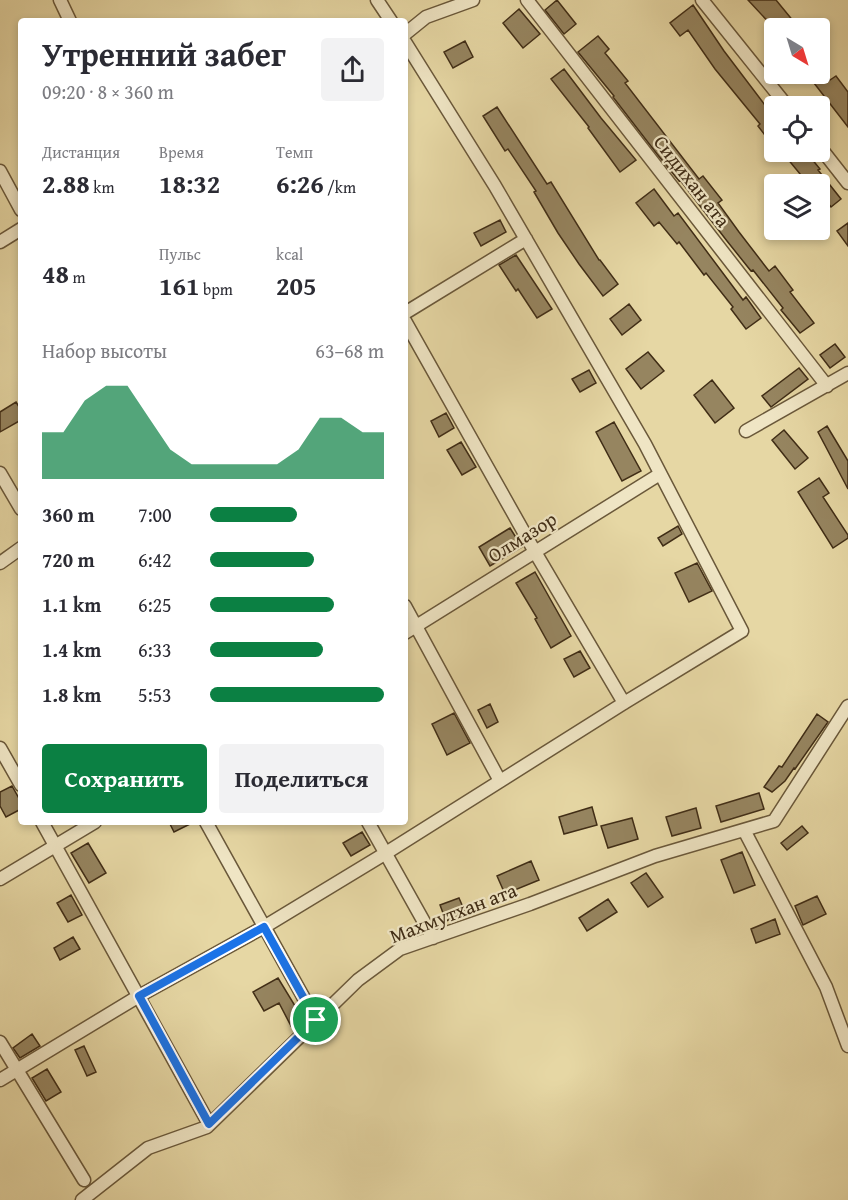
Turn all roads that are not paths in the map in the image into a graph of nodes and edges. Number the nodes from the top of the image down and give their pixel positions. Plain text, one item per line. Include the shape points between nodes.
1 (60, 0) edge
2 (377, 0) edge
3 (473, 0) edge
4 (527, 0) edge
5 (702, 0) edge
6 (69, 18) edge
7 (389, 18) edge
8 (408, 32) edge
9 (408, 49) edge
10 (779, 96) edge
11 (830, 160) edge
12 (0, 171) edge
13 (848, 183) edge
14 (18, 204) edge
15 (18, 231) edge
16 (526, 239) junction
17 (0, 242) edge
18 (408, 311) edge
19 (408, 326) edge
20 (848, 373) edge
21 (827, 386) junction
22 (746, 431) dead end
23 (0, 473) edge
24 (660, 474) junction
25 (18, 504) edge
26 (18, 550) edge
27 (536, 552) junction
28 (0, 563) edge
29 (408, 611) edge
30 (416, 626) junction
31 (408, 631) edge
32 (624, 703) junction
33 (848, 706) edge
34 (0, 748) edge
35 (18, 780) edge
36 (500, 781) junction
37 (44, 825) edge
38 (90, 825) edge
39 (208, 825) edge
40 (370, 825) edge
41 (744, 830) junction
42 (56, 846) junction
43 (386, 853) junction
44 (0, 879) edge
45 (264, 927) junction
46 (433, 938) junction
47 (139, 996) junction
48 (316, 1020) junction
49 (0, 1042) edge
50 (848, 1046) edge
51 (17, 1071) junction
52 (0, 1080) edge
53 (209, 1124) junction
54 (84, 1180) dead end
55 (82, 1200) edge

1 - 6 street
2 - 7 street
3 - 8 street via 426,17
4 - 21 street, Сидихан ата
5 - 10 street
9 - 16 street
11 - 13 street
12 - 14 street
15 - 17 street
16 - 18 street
16 - 24 street
19 - 27 street
20 - 21 street
21 - 22 street
23 - 25 street
24 - 27 street, Олмазор
24 - 32 street via 742,631
26 - 28 street
27 - 30 street, Олмазор
27 - 32 street
29 - 30 street
30 - 31 street, Олмазор
30 - 36 street
32 - 36 street
33 - 41 street, Махмутхан ата via 774,821
34 - 35 street
36 - 43 street
37 - 42 street
38 - 42 street
39 - 45 street
40 - 43 street
41 - 46 street, Махмутхан ата via 655,856
41 - 50 street via 826,987
42 - 44 street
42 - 47 street
43 - 45 street
43 - 46 street
45 - 47 street
45 - 48 street
46 - 48 street, Махмутхан ата via 400,949 358,980
47 - 51 street
47 - 53 street
48 - 53 street, Махмутхан ата
49 - 51 street
51 - 52 street
51 - 54 street
53 - 55 street, Махмутхан ата via 148,1148

